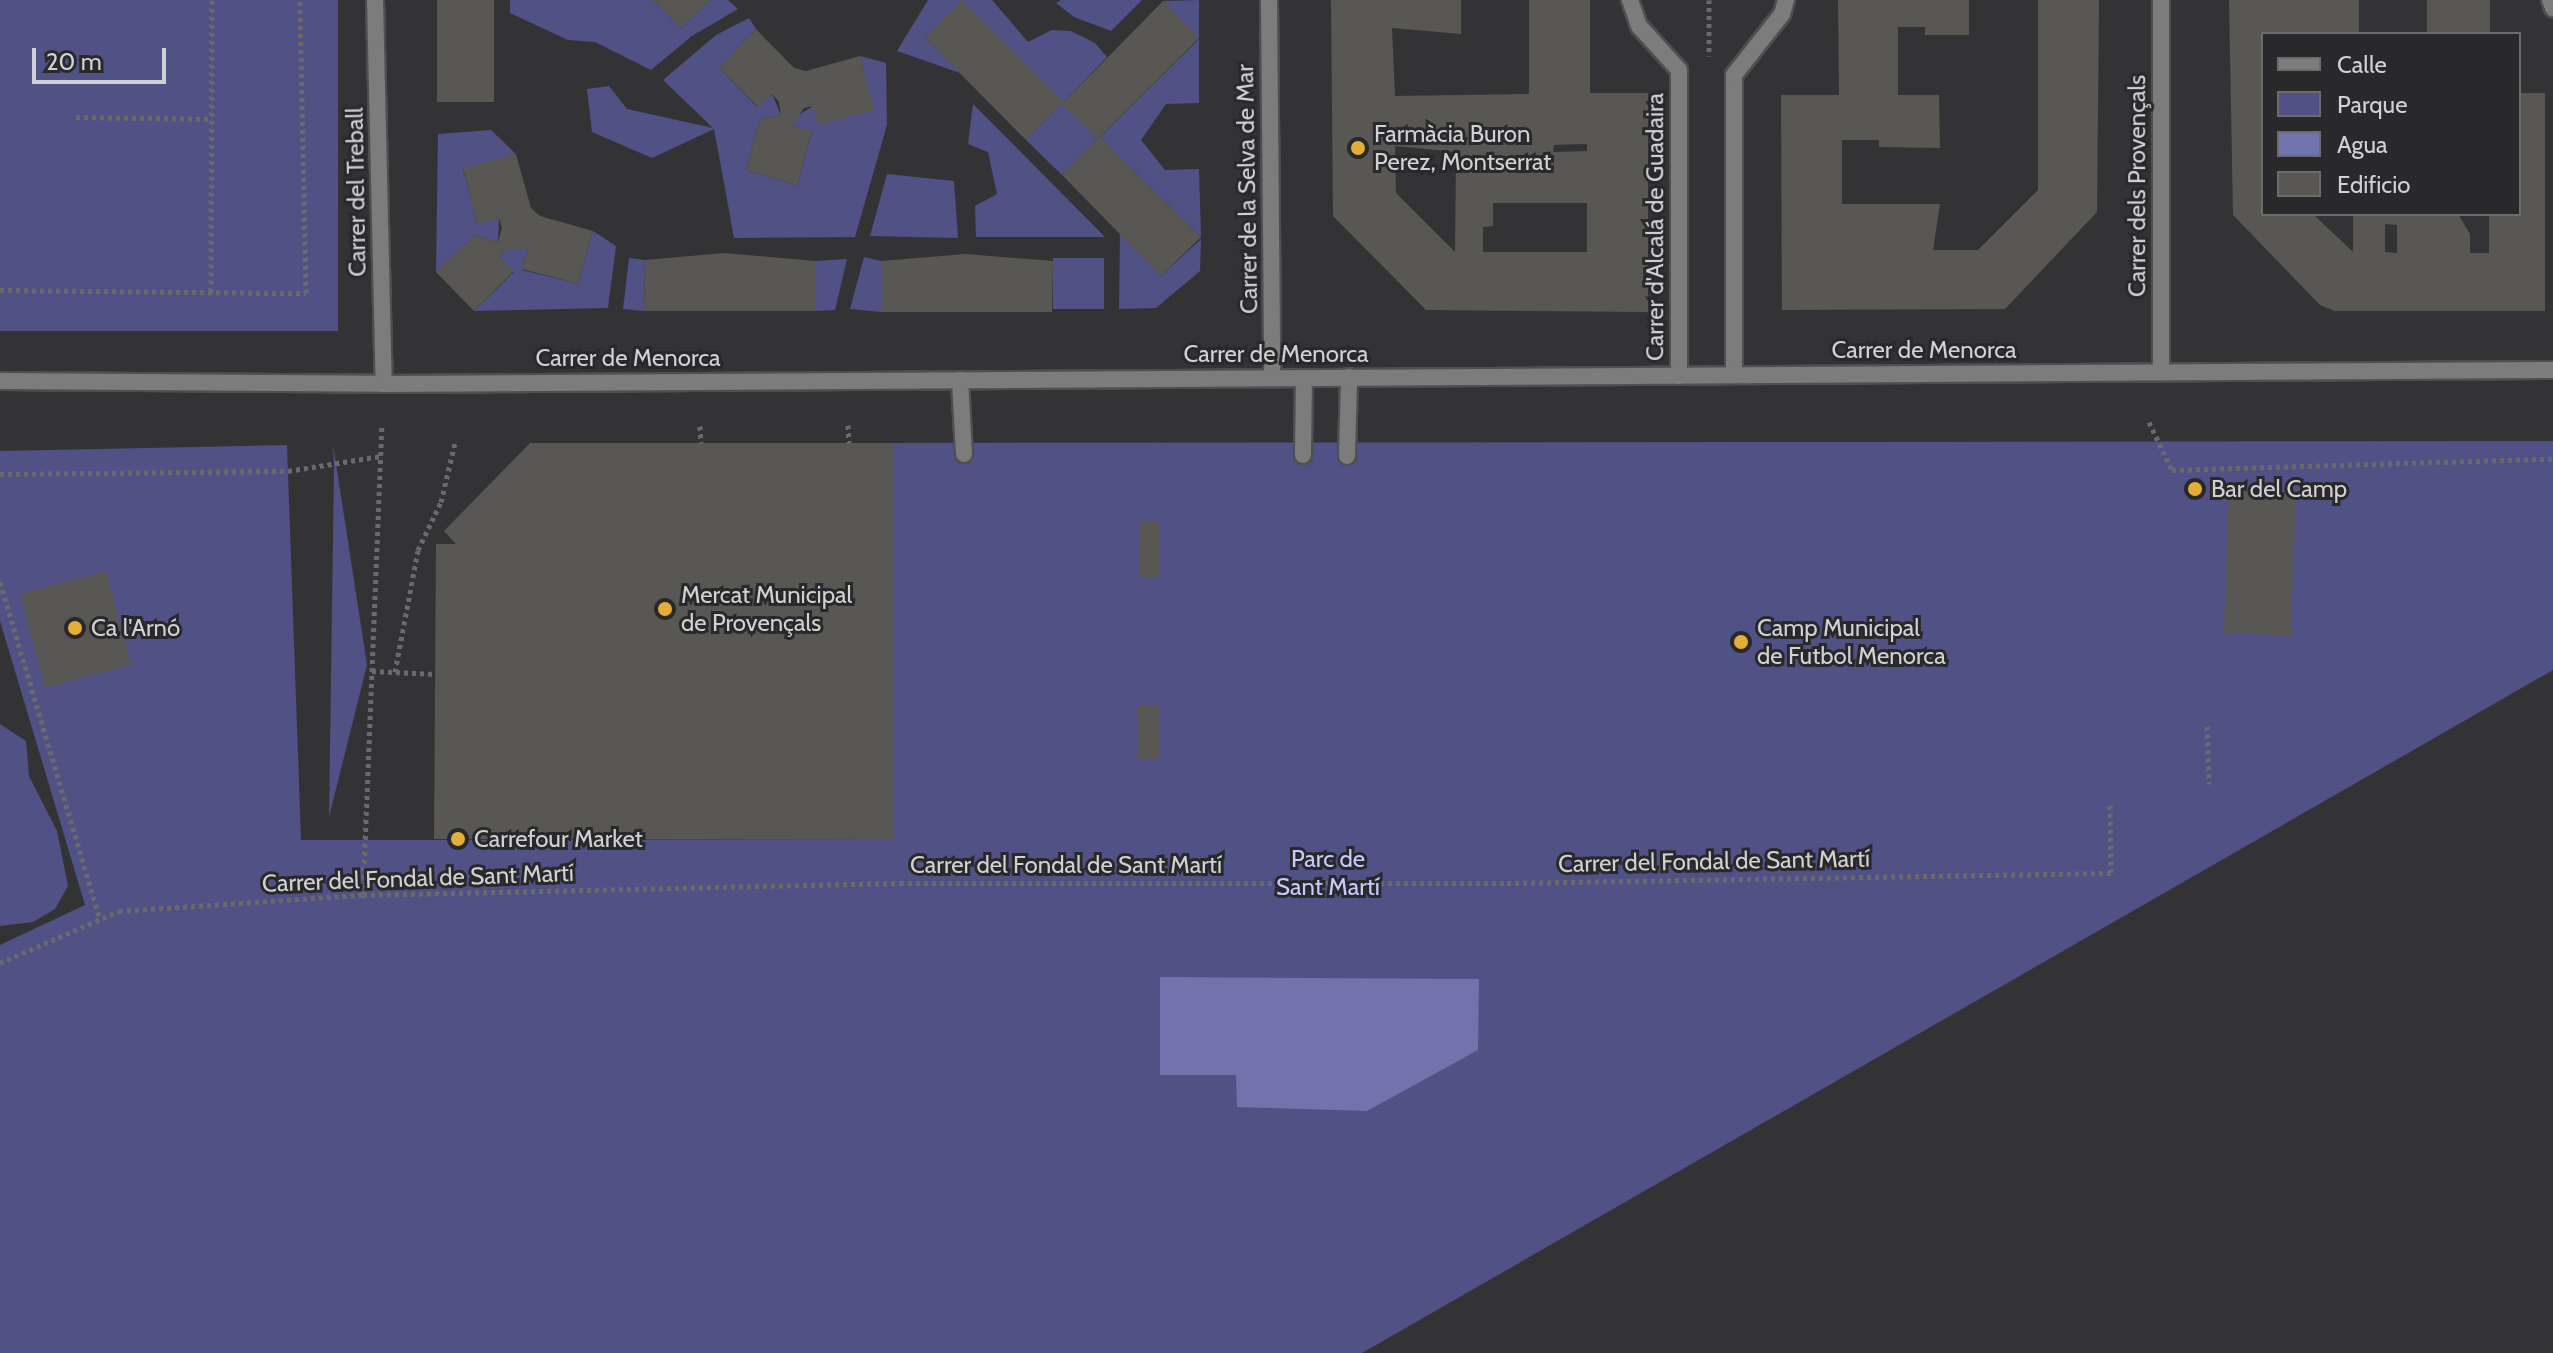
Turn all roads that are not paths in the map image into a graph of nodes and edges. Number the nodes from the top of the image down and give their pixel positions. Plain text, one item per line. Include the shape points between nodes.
1 (375, 0) edge
2 (1269, 0) edge
3 (1630, 0) edge
4 (1786, 0) edge
5 (2161, 0) edge
6 (2550, 0) edge
7 (2553, 8) edge
8 (2553, 370) edge
9 (2161, 372) junction
10 (1734, 375) junction
11 (1679, 376) junction
12 (1349, 377) junction
13 (1272, 378) junction
14 (1304, 378) junction
15 (960, 380) junction
16 (0, 381) edge
17 (384, 384) junction
18 (964, 454) dead end
19 (1303, 455) dead end
20 (1347, 456) dead end

1 - 17 street, Carrer del Treball
2 - 13 street, Carrer de la Selva de Mar
3 - 11 street, Carrer d'Alcalá de Guadaira via 1639,26 1679,70
4 - 10 street via 1776,24 1734,75
5 - 9 street, Carrer dels Provençals
6 - 7 street
8 - 9 street, Carrer de Menorca
9 - 10 street, Carrer de Menorca
10 - 11 street, Carrer de Menorca
11 - 12 street, Carrer de Menorca
12 - 14 street, Carrer de Menorca
12 - 20 street
13 - 14 street, Carrer de Menorca
13 - 15 street, Carrer de Menorca
14 - 19 street
15 - 17 street, Carrer de Menorca
15 - 18 street
16 - 17 street, Carrer de Menorca

